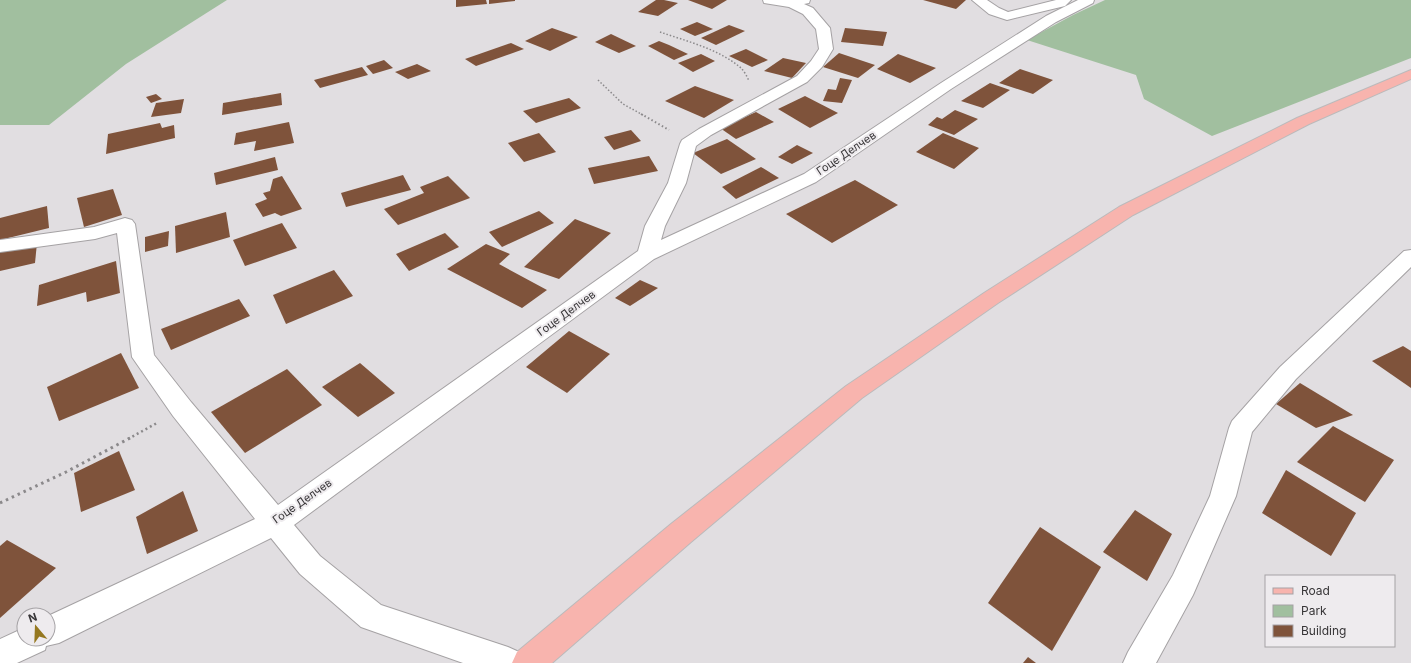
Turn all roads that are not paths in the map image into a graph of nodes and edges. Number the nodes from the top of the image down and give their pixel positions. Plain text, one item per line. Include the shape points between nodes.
1 (769, 0) edge
2 (978, 0) edge
3 (1065, 0) edge
4 (1088, 0) edge
5 (798, 2) edge
6 (1411, 74) edge
7 (0, 246) edge
8 (647, 254) junction
9 (1411, 256) edge
10 (276, 522) junction
11 (56, 628) edge
12 (18, 647) edge
13 (0, 656) edge
14 (508, 663) edge
15 (528, 663) edge
16 (1138, 663) edge

1 - 5 street
2 - 3 street via 994,11 1008,16
4 - 8 street, Гоце Делчев via 1050,19 810,178
5 - 8 street via 823,28 826,49 817,64 802,79 759,101 688,144 677,183 655,226
6 - 15 main road via 1303,121 1126,211 991,298 854,392 675,538
7 - 10 street via 95,233 125,224 143,357 182,410
8 - 10 street, Гоце Делчев
9 - 16 street via 1288,373 1241,428 1223,496 1183,585
10 - 11 street, Гоце Делчев
10 - 14 street via 310,564 372,617
12 - 13 street

